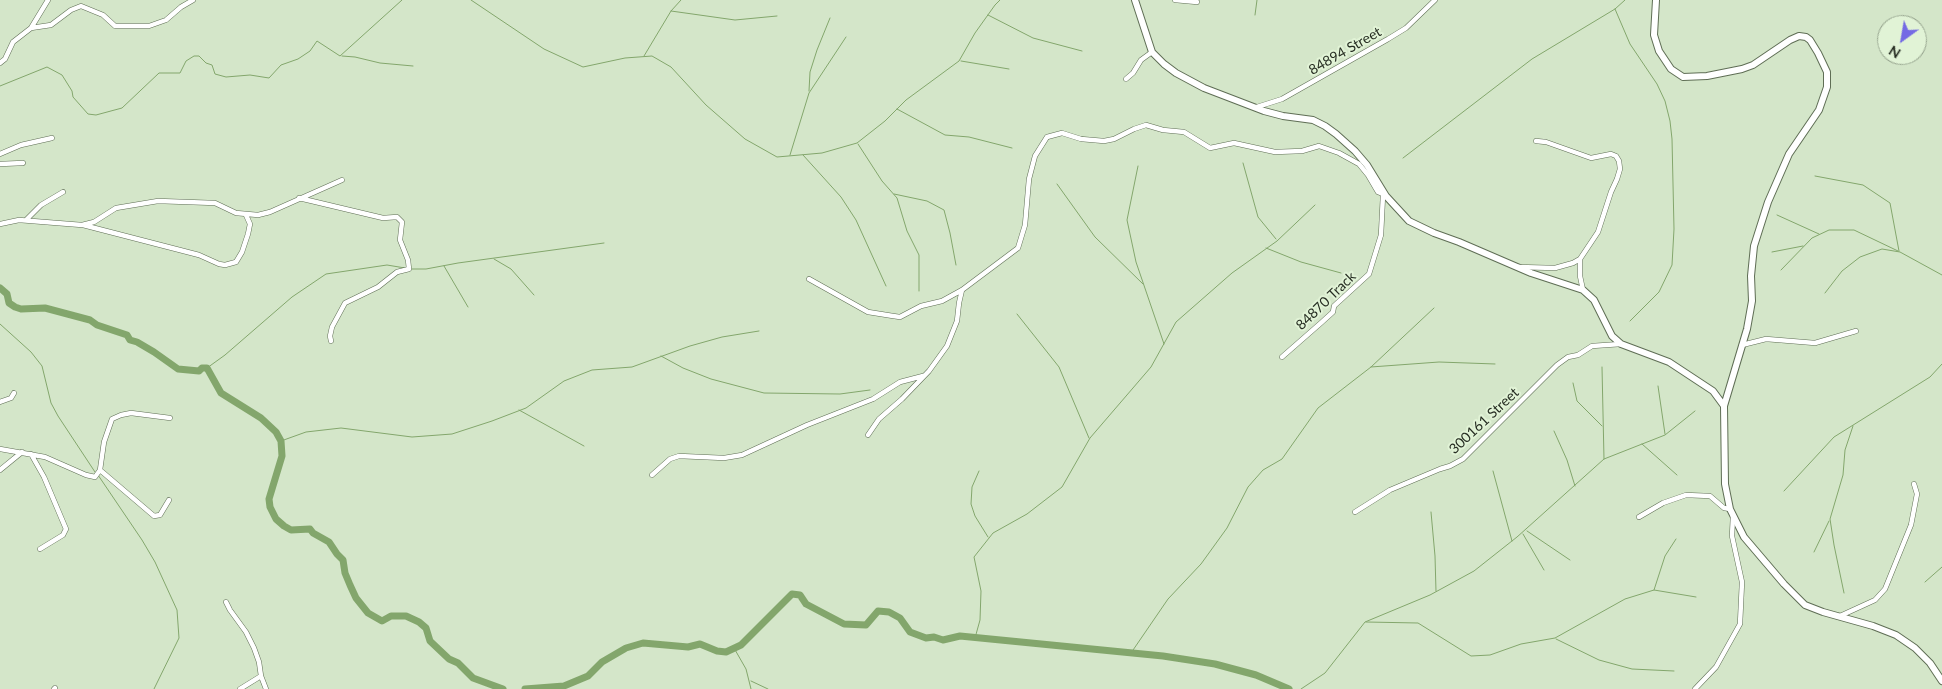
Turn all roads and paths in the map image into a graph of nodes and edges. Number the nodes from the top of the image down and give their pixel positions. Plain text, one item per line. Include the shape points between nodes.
1 (48, 0) edge
2 (193, 0) edge
3 (1136, 0) edge
4 (1175, 0) edge
5 (1436, 0) edge
6 (1656, 0) edge
7 (1197, 2) dead end
8 (31, 28) junction
9 (1152, 52) junction
10 (0, 64) edge
11 (1126, 79) dead end
12 (1257, 108) junction
13 (52, 138) dead end
14 (1536, 141) dead end
15 (0, 154) edge
16 (22, 163) dead end
17 (0, 164) edge
18 (342, 180) dead end
19 (63, 192) dead end
20 (1385, 195) junction
21 (299, 198) junction
22 (246, 215) junction
23 (26, 220) junction
24 (0, 224) edge
25 (82, 225) junction
26 (1580, 259) junction
27 (1517, 267) junction
28 (809, 279) dead end
29 (962, 290) junction
30 (1583, 290) junction
31 (1856, 331) dead end
32 (331, 340) dead end
33 (1621, 344) junction
34 (1742, 345) junction
35 (1282, 357) dead end
36 (923, 376) junction
37 (14, 392) dead end
38 (0, 402) edge
39 (1724, 406) junction
40 (170, 418) dead end
41 (868, 435) dead end
42 (0, 449) edge
43 (22, 452) junction
44 (31, 453) junction
45 (0, 470) edge
46 (100, 470) junction
47 (652, 476) dead end
48 (1914, 484) dead end
49 (169, 500) dead end
50 (1730, 509) junction
51 (1355, 512) dead end
52 (1733, 516) junction
53 (1639, 517) dead end
54 (40, 549) dead end
55 (226, 602) dead end
56 (1839, 617) junction
57 (261, 676) junction
58 (1942, 681) edge
59 (240, 689) edge
60 (266, 689) edge
61 (1695, 689) edge

1 - 8 street
2 - 8 street via 166,20 149,26 115,26 103,15 81,6 70,10 51,25
3 - 9 street
4 - 7 street
5 - 12 street, 84894 Street via 1388,39 1282,99
6 - 34 street via 1654,35 1659,51 1671,68 1683,77 1742,69 1799,36 1810,40 1827,72 1827,87 1819,110 1789,154 1758,231 1752,254 1752,301
8 - 10 street via 13,42
9 - 11 street
9 - 12 street via 1190,81
12 - 20 street via 1313,120 1336,134 1367,165
13 - 15 street
14 - 26 street via 1591,158 1611,154 1619,161 1620,169 1598,232
16 - 17 street
18 - 21 street
19 - 23 street via 41,205
20 - 27 street via 1417,226
20 - 29 street via 1378,192 1359,164 1319,146 1302,151 1276,152 1234,143 1210,148 1184,132 1146,125 1104,141 1054,134 1044,141 1032,164 1025,225 1018,248
20 - 35 street, 84870 Track via 1381,235 1369,274 1334,306 1333,312
21 - 22 street via 270,212
21 - 32 street via 383,218 397,217 402,222 400,240 409,269 397,272 378,287 345,303 332,327
22 - 25 street via 215,203 158,201 116,208 94,222
22 - 25 street via 250,224 242,252 236,262 225,265
23 - 24 street
23 - 25 street
26 - 27 street via 1554,268
26 - 30 street
27 - 30 street
28 - 29 street via 868,312 900,317
29 - 36 street via 951,338 935,364
30 - 33 street via 1594,300 1609,330
31 - 34 street via 1815,343 1766,339
33 - 39 street via 1669,362 1713,391
33 - 51 street, 300161 Street via 1592,346 1568,357 1463,459 1390,490
34 - 39 street
36 - 41 street
36 - 47 street via 900,382 873,399 742,455 724,458 679,456 670,459
37 - 38 street via 11,398
39 - 50 street via 1725,484
40 - 46 street via 131,414 115,418 110,422 104,442
42 - 43 street
43 - 44 street
43 - 45 street
44 - 46 street via 92,477
44 - 54 street via 66,529 63,535
46 - 49 street via 154,516 162,513
48 - 56 street via 1917,494 1911,524 1885,588 1875,600
50 - 52 street
50 - 53 street via 1710,496 1686,495 1663,503
52 - 56 street via 1744,537 1793,594 1805,605
52 - 61 street via 1732,536 1742,582 1740,624 1719,663
55 - 57 street via 254,648
56 - 58 street via 1896,635 1930,663
57 - 59 street
57 - 60 street

